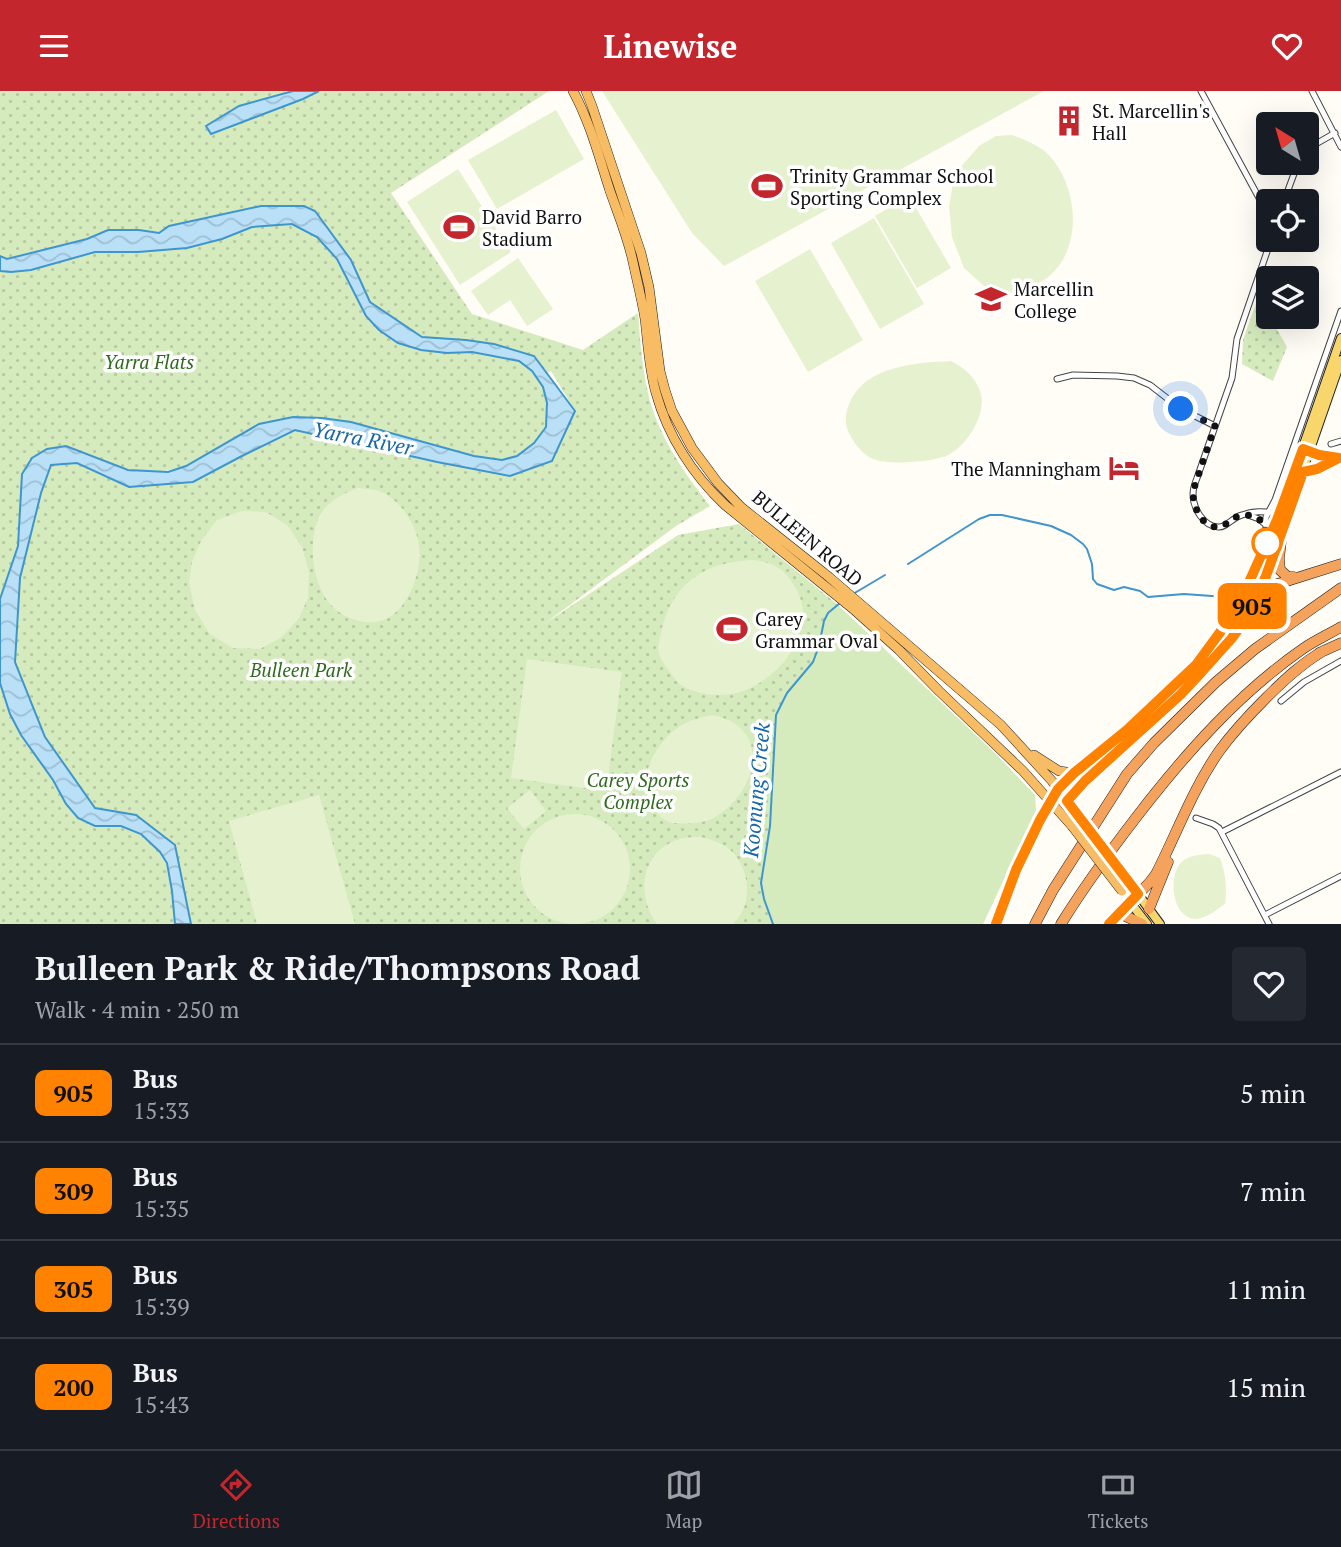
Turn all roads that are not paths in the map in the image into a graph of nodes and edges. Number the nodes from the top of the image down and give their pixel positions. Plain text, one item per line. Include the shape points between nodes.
1 (573, 91) edge
2 (586, 91) edge
3 (1201, 91) edge
4 (1312, 91) edge
5 (1335, 133) junction
6 (1320, 142) edge
7 (1340, 144) edge
8 (1256, 192) edge
9 (1267, 252) edge
10 (1341, 311) edge
11 (1341, 338) edge
12 (1341, 360) edge
13 (1057, 379) dead end
14 (1215, 426) junction
15 (1341, 441) edge
16 (1331, 444) dead end
17 (1269, 512) junction
18 (1280, 513) junction
19 (1244, 514) junction
20 (1265, 524) junction
21 (1282, 532) junction
22 (1266, 544) junction
23 (1341, 564) edge
24 (1254, 572) junction
25 (1294, 577) junction
26 (825, 581) junction
27 (1341, 588) edge
28 (1258, 593) junction
29 (1234, 612) junction
30 (1247, 617) joint
31 (1341, 627) edge
32 (1341, 643) edge
33 (1325, 650) junction
34 (1341, 661) edge
35 (1281, 701) dead end
36 (1024, 748) junction
37 (1192, 748) junction
38 (1341, 772) edge
39 (1074, 773) junction
40 (1058, 789) junction
41 (1193, 796) junction
42 (1051, 801) junction
43 (1067, 801) junction
44 (1196, 818) dead end
45 (1222, 832) junction
46 (1341, 876) edge
47 (1134, 898) junction
48 (1149, 909) junction
49 (1119, 913) junction
50 (1265, 915) junction
51 (996, 924) edge
52 (1035, 924) edge
53 (1061, 924) edge
54 (1109, 924) edge
55 (1144, 924) edge
56 (1160, 924) edge
57 (1269, 924) edge

1 - 26 highway, BULLEEN ROAD via 632,257 649,363 673,437 710,491
2 - 26 highway, BULLEEN ROAD via 641,253 660,371 672,411 692,448 732,498
3 - 8 street
4 - 5 street
5 - 6 street
5 - 7 street
9 - 14 street via 1237,338 1234,371
10 - 17 street
11 - 18 main road
12 - 21 main road
13 - 14 street via 1073,375 1134,379
14 - 19 street via 1194,486 1194,502 1205,521 1217,527
15 - 16 street
17 - 18 street
17 - 19 street
17 - 20 street
18 - 22 main road
19 - 20 street
20 - 22 street
21 - 24 main road via 1264,566
21 - 25 highway via 1280,570
21 - 28 main road
22 - 24 main road
23 - 25 highway
24 - 29 main road
25 - 28 highway
26 - 36 highway, BULLEEN ROAD
26 - 42 highway, BULLEEN ROAD
27 - 52 highway via 1255,649 1154,743 1127,774
28 - 29 highway
28 - 30 main road
29 - 39 highway via 1196,665
30 - 43 highway via 1198,676
31 - 37 highway via 1305,647 1254,687
32 - 33 highway
33 - 37 highway via 1257,691
33 - 41 highway via 1283,680 1240,725
34 - 35 street
36 - 39 highway via 1059,771
36 - 40 highway, BULLEEN ROAD
37 - 53 highway via 1094,872
38 - 45 street
39 - 40 highway
40 - 42 highway
40 - 43 highway, BULLEEN ROAD
41 - 47 highway via 1156,874
41 - 48 highway
42 - 47 highway, BULLEEN ROAD, bridge via 1122,891
42 - 51 highway via 1016,870
43 - 47 highway, BULLEEN ROAD, bridge via 1128,882
44 - 45 street
45 - 50 street
46 - 50 street
47 - 48 main road, BULLEEN ROAD
47 - 49 highway
47 - 55 main road, BULLEEN ROAD
48 - 56 main road, BULLEEN ROAD
49 - 54 highway
49 - 55 highway
50 - 57 street

